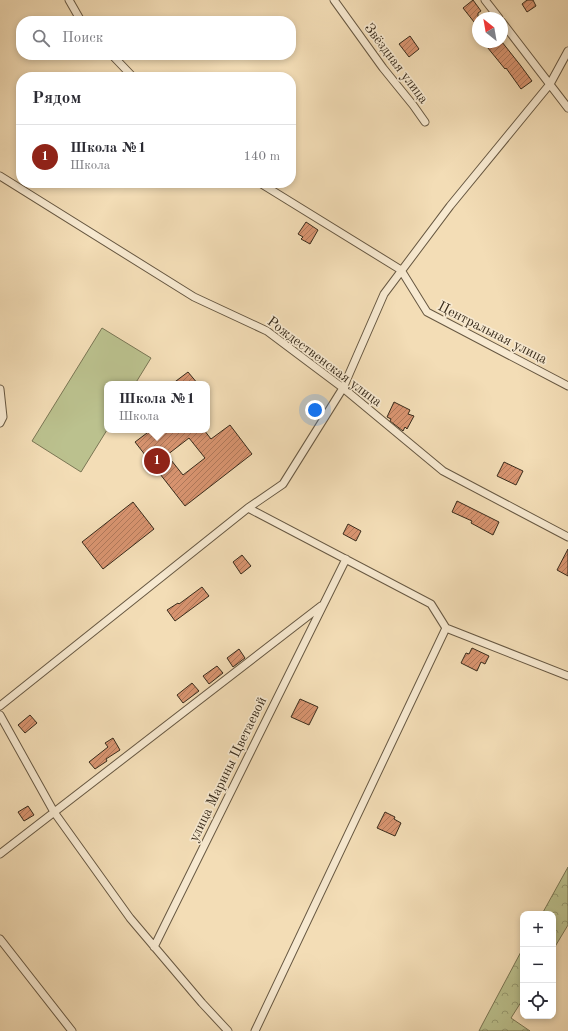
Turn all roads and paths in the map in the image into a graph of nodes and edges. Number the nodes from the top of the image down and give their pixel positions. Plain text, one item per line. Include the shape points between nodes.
1 (69, 0) edge
2 (334, 0) edge
3 (485, 0) edge
4 (494, 12) edge
5 (78, 16) edge
6 (508, 30) edge
7 (568, 51) edge
8 (117, 60) edge
9 (127, 72) edge
10 (550, 84) junction
11 (568, 108) edge
12 (425, 122) dead end
13 (0, 176) edge
14 (16, 186) edge
15 (19, 188) edge
16 (268, 188) edge
17 (401, 270) junction
18 (568, 386) edge
19 (0, 388) edge
20 (343, 388) junction
21 (0, 423) edge
22 (248, 508) junction
23 (568, 537) edge
24 (346, 559) junction
25 (324, 604) junction
26 (446, 628) junction
27 (568, 676) edge
28 (0, 706) edge
29 (0, 715) edge
30 (54, 812) junction
31 (0, 854) edge
32 (0, 938) edge
33 (154, 946) junction
34 (72, 1031) edge
35 (228, 1031) edge
36 (255, 1031) edge

1 - 5 street
2 - 12 street, Звёздная улица
3 - 4 street
6 - 10 street
7 - 10 street
8 - 9 street
10 - 11 street
10 - 17 street
13 - 14 street, Рождественская улица
15 - 20 street, Рождественская улица via 194,297 267,331
16 - 17 street, Центральная улица
17 - 18 street, Центральная улица via 427,312
17 - 20 street via 384,294
19 - 21 street via 3,417
20 - 22 street via 283,484
20 - 23 street, Рождественская улица via 443,471
22 - 24 street
22 - 28 street
24 - 25 street, улица Марины Цветаевой
24 - 26 street via 431,604
25 - 30 street, улица Марины Цветаевой
25 - 33 street, улица Марины Цветаевой
26 - 27 street
26 - 36 street
29 - 30 street
30 - 31 street, улица Марины Цветаевой
30 - 33 street via 130,918
32 - 34 street
33 - 35 street

